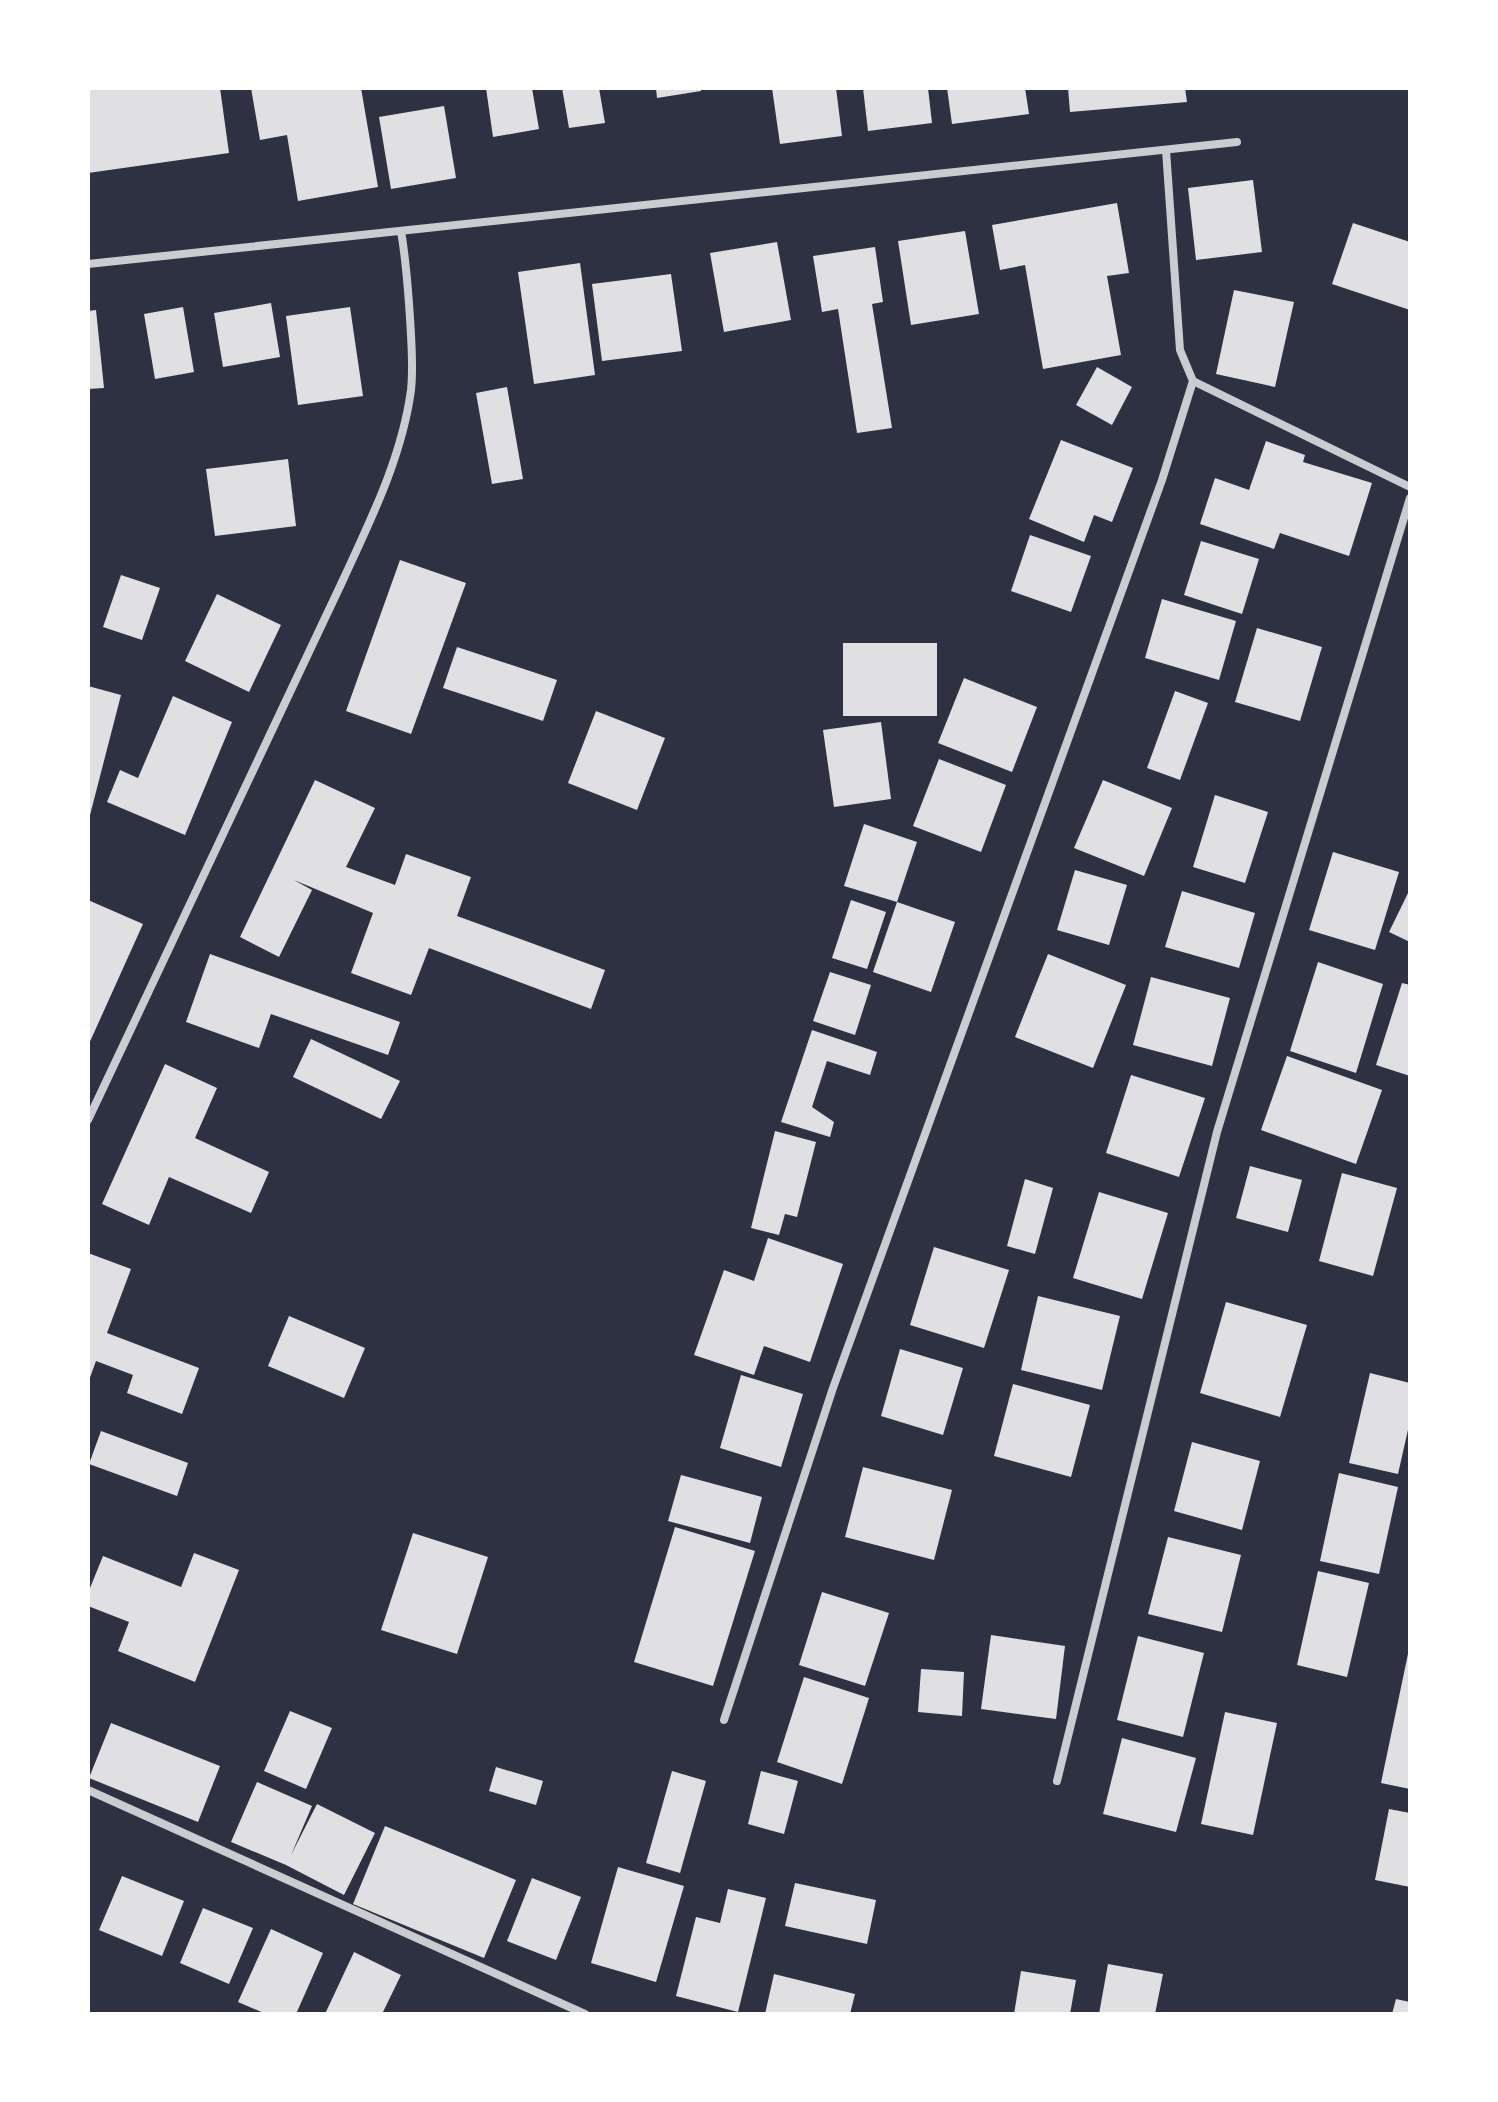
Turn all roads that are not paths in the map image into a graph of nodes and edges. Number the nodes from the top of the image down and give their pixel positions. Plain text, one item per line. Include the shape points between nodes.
1 (1237, 142) dead end
2 (1166, 150) junction
3 (401, 231) junction
4 (88, 264) edge
5 (1193, 381) junction
6 (1410, 487) edge
7 (1410, 498) edge
8 (88, 1120) edge
9 (724, 1720) dead end
10 (1057, 1781) dead end
11 (88, 1790) edge
12 (585, 2014) edge

1 - 2 street
2 - 3 street
2 - 5 street via 1180,350
3 - 4 street
3 - 8 street via 409,278 411,388 389,473
5 - 6 street
5 - 9 street via 1162,480 833,1388
7 - 10 street via 1217,1132
11 - 12 street

